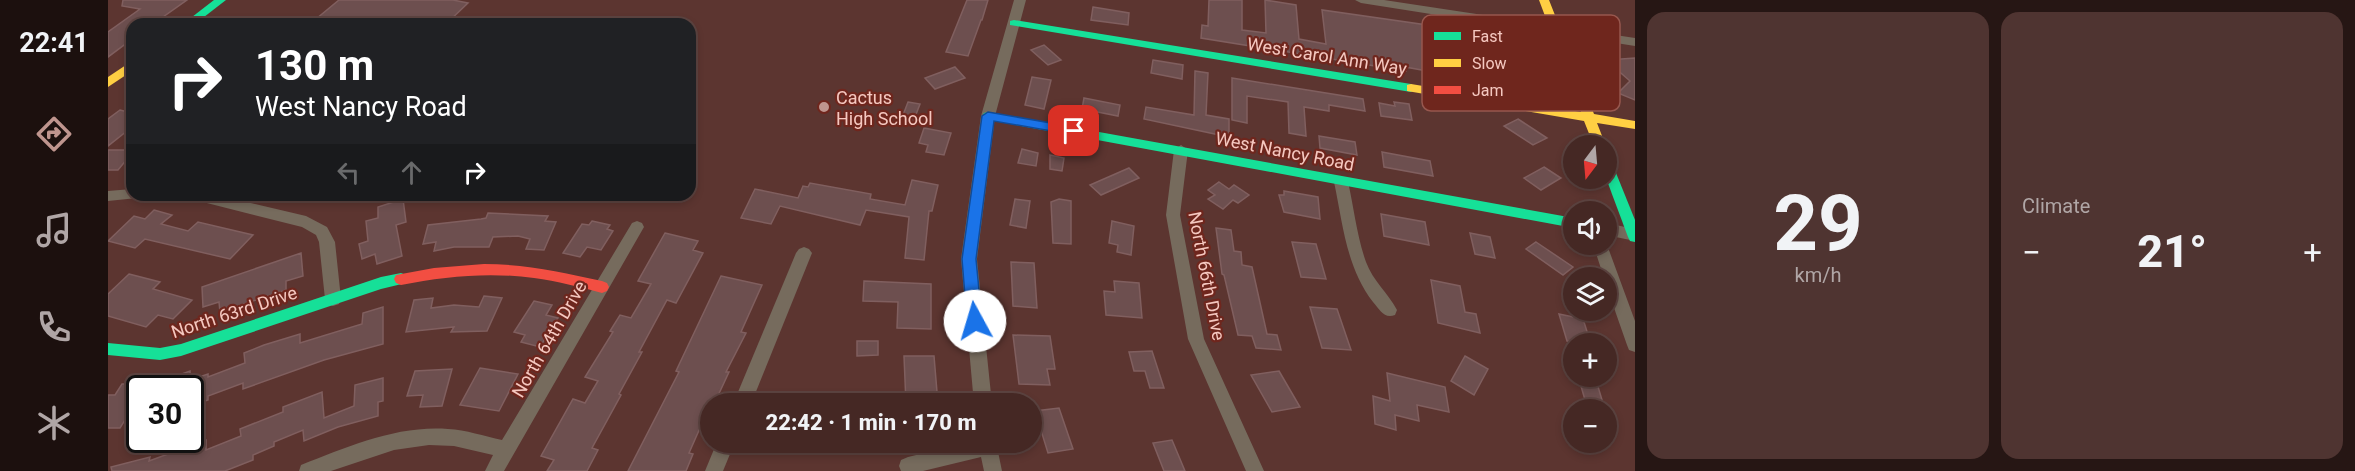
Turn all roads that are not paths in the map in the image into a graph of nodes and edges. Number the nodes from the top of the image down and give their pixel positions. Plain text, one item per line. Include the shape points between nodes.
1 (221, 0) edge
2 (1020, 0) edge
3 (1361, 0) edge
4 (1545, 0) edge
5 (1462, 15) edge
6 (1551, 15) edge
7 (196, 18) edge
8 (1014, 23) junction
9 (1620, 40) edge
10 (1635, 42) edge
11 (126, 70) edge
12 (108, 83) edge
13 (1422, 89) edge
14 (1558, 111) edge
15 (1587, 111) edge
16 (988, 116) junction
17 (1589, 116) junction
18 (1635, 124) edge
19 (1596, 135) edge
20 (1180, 150) junction
21 (1341, 182) junction
22 (1616, 189) edge
23 (126, 194) edge
24 (108, 196) edge
25 (220, 201) edge
26 (1563, 222) edge
27 (637, 227) dead end
28 (1617, 232) edge
29 (1635, 235) edge
30 (804, 253) dead end
31 (1604, 255) edge
32 (602, 287) junction
33 (333, 299) junction
34 (1389, 310) dead end
35 (1635, 345) edge
36 (108, 349) edge
37 (747, 393) edge
38 (982, 393) edge
39 (506, 450) junction
40 (721, 453) edge
41 (957, 453) edge
42 (989, 453) edge
43 (908, 466) dead end
44 (308, 471) edge
45 (494, 471) edge
46 (714, 471) edge
47 (993, 471) edge
48 (1255, 471) edge

1 - 7 street
2 - 8 street
3 - 5 street
4 - 6 street
8 - 13 street, West Carol Ann Way
8 - 16 street
9 - 10 street
11 - 12 street
14 - 17 street, West Carol Ann Way
15 - 17 street
16 - 20 street, West Nancy Road
16 - 38 street via 969,259
17 - 18 street, West Carol Ann Way
17 - 19 street
20 - 21 street, West Nancy Road
20 - 48 street, North 66th Drive via 1173,215 1196,339
21 - 26 street, West Nancy Road
21 - 34 street via 1358,261 1370,286
22 - 29 street
23 - 24 street
25 - 33 street via 306,222 322,231 327,242
27 - 32 street, North 64th Drive
28 - 29 street
30 - 37 street
31 - 35 street
32 - 33 street, North 63rd Drive via 535,272 497,269 426,274
32 - 39 street, North 64th Drive
33 - 36 street, North 63rd Drive via 181,350 160,354
39 - 44 street via 445,437 413,438
39 - 45 street, North 64th Drive
40 - 46 street
41 - 43 street
42 - 47 street

